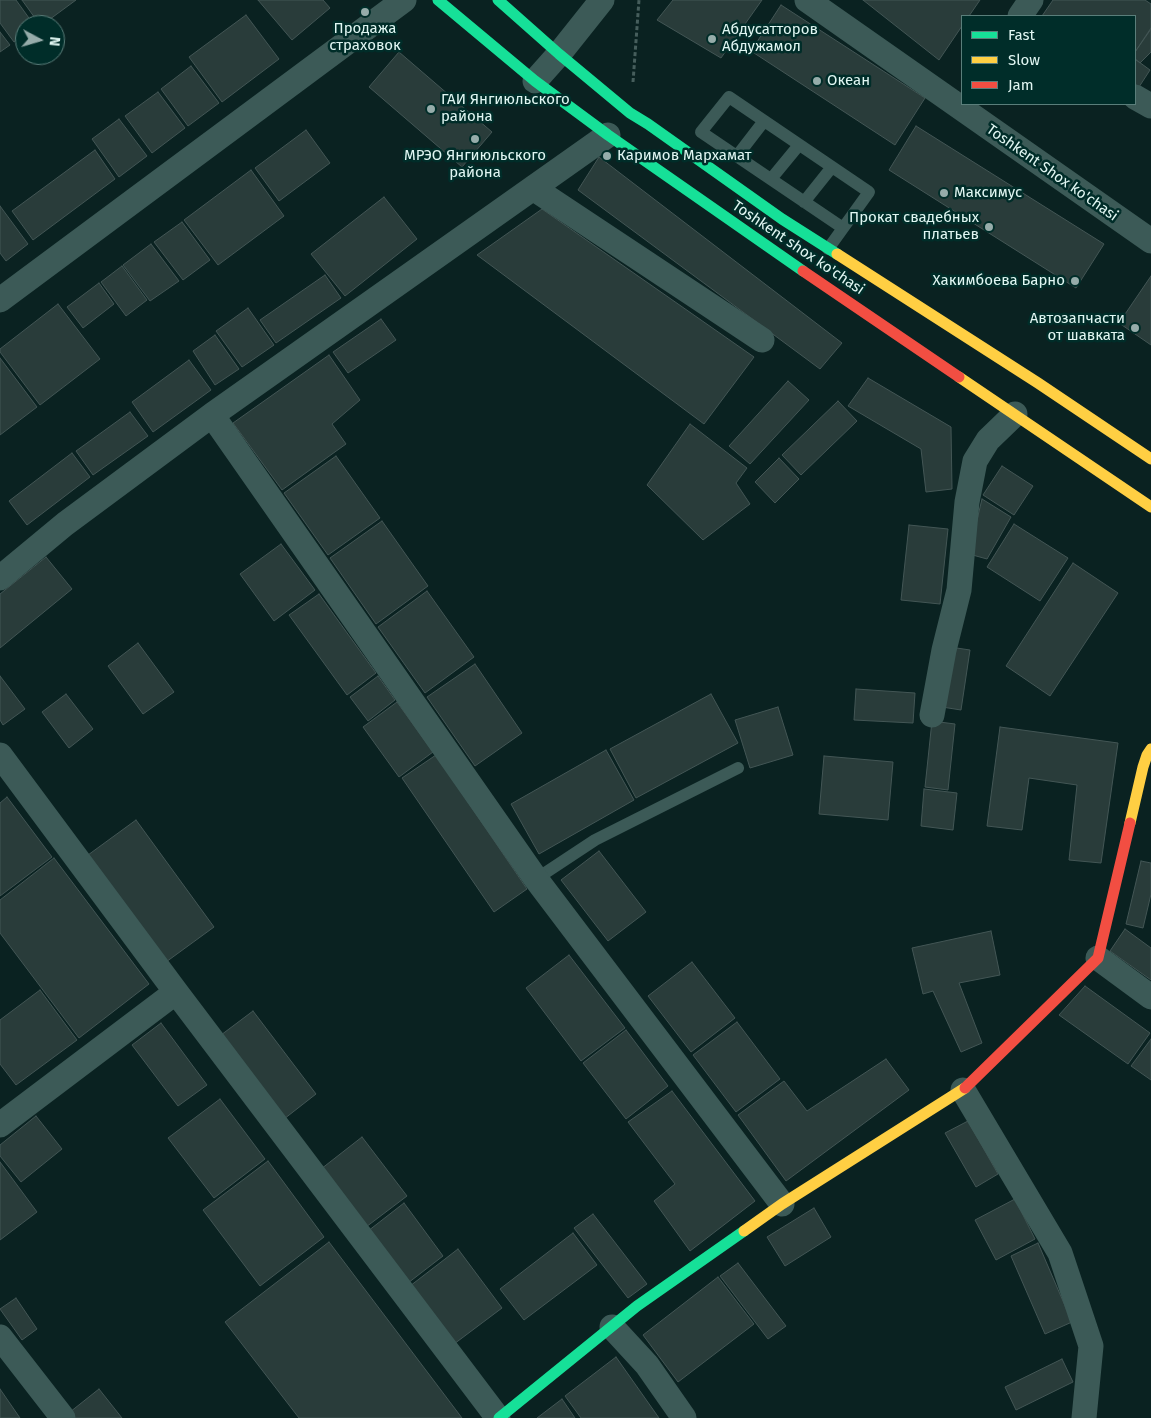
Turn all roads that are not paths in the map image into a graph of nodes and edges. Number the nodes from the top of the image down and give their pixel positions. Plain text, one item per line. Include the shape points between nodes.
1 (404, 0) edge
2 (438, 0) edge
3 (498, 0) edge
4 (602, 0) edge
5 (806, 0) edge
6 (1031, 0) edge
7 (1021, 15) edge
8 (559, 54) junction
9 (534, 81) junction
10 (956, 95) edge
11 (1136, 98) edge
12 (969, 105) edge
13 (1151, 106) edge
14 (764, 121) junction
15 (608, 135) junction
16 (799, 145) junction
17 (737, 156) junction
18 (832, 167) junction
19 (771, 179) junction
20 (533, 188) junction
21 (804, 202) junction
22 (843, 228) junction
23 (1151, 242) edge
24 (828, 249) junction
25 (0, 300) edge
26 (762, 340) dead end
27 (1015, 414) junction
28 (212, 415) junction
29 (1151, 459) edge
30 (1151, 507) edge
31 (0, 578) edge
32 (932, 715) dead end
33 (1151, 749) edge
34 (0, 755) edge
35 (738, 768) dead end
36 (536, 879) junction
37 (1098, 958) junction
38 (176, 992) junction
39 (1151, 997) edge
40 (963, 1090) junction
41 (0, 1125) edge
42 (782, 1204) junction
43 (612, 1327) junction
44 (0, 1337) edge
45 (63, 1418) edge
46 (498, 1418) edge
47 (684, 1418) edge
48 (1084, 1418) edge

1 - 25 street
2 - 9 main road, Toshkent shox ko'chasi
3 - 8 main road, Toshkent shox ko'chasi
4 - 8 street
5 - 10 street, Toshkent Shox ko'chasi
6 - 7 street
8 - 9 street
8 - 24 main road, Toshkent shox ko'chasi via 630,113
9 - 15 main road, Toshkent shox ko'chasi
11 - 13 street
12 - 23 street, Toshkent Shox ko'chasi
14 - 16 lane
14 - 17 lane
14 - 17 lane via 729,98 701,132
15 - 20 street
15 - 27 main road, Toshkent shox ko'chasi
16 - 18 lane
16 - 19 lane
17 - 19 lane
18 - 21 lane
18 - 22 lane via 869,192
19 - 21 lane
20 - 26 street
20 - 28 street
21 - 22 lane
22 - 24 lane
24 - 29 main road, Toshkent shox ko'chasi via 1038,382
27 - 30 main road, Toshkent shox ko'chasi
27 - 32 street via 988,440 975,461 966,502 958,590
28 - 31 street via 65,524
28 - 36 street
33 - 37 main road via 1143,767
34 - 38 street
35 - 36 lane via 595,840
36 - 42 street
37 - 39 street
37 - 40 main road
38 - 41 street
38 - 46 street
40 - 42 main road
40 - 48 street via 1060,1253 1091,1346
42 - 43 main road
43 - 46 main road
43 - 47 street via 647,1365
44 - 45 street

